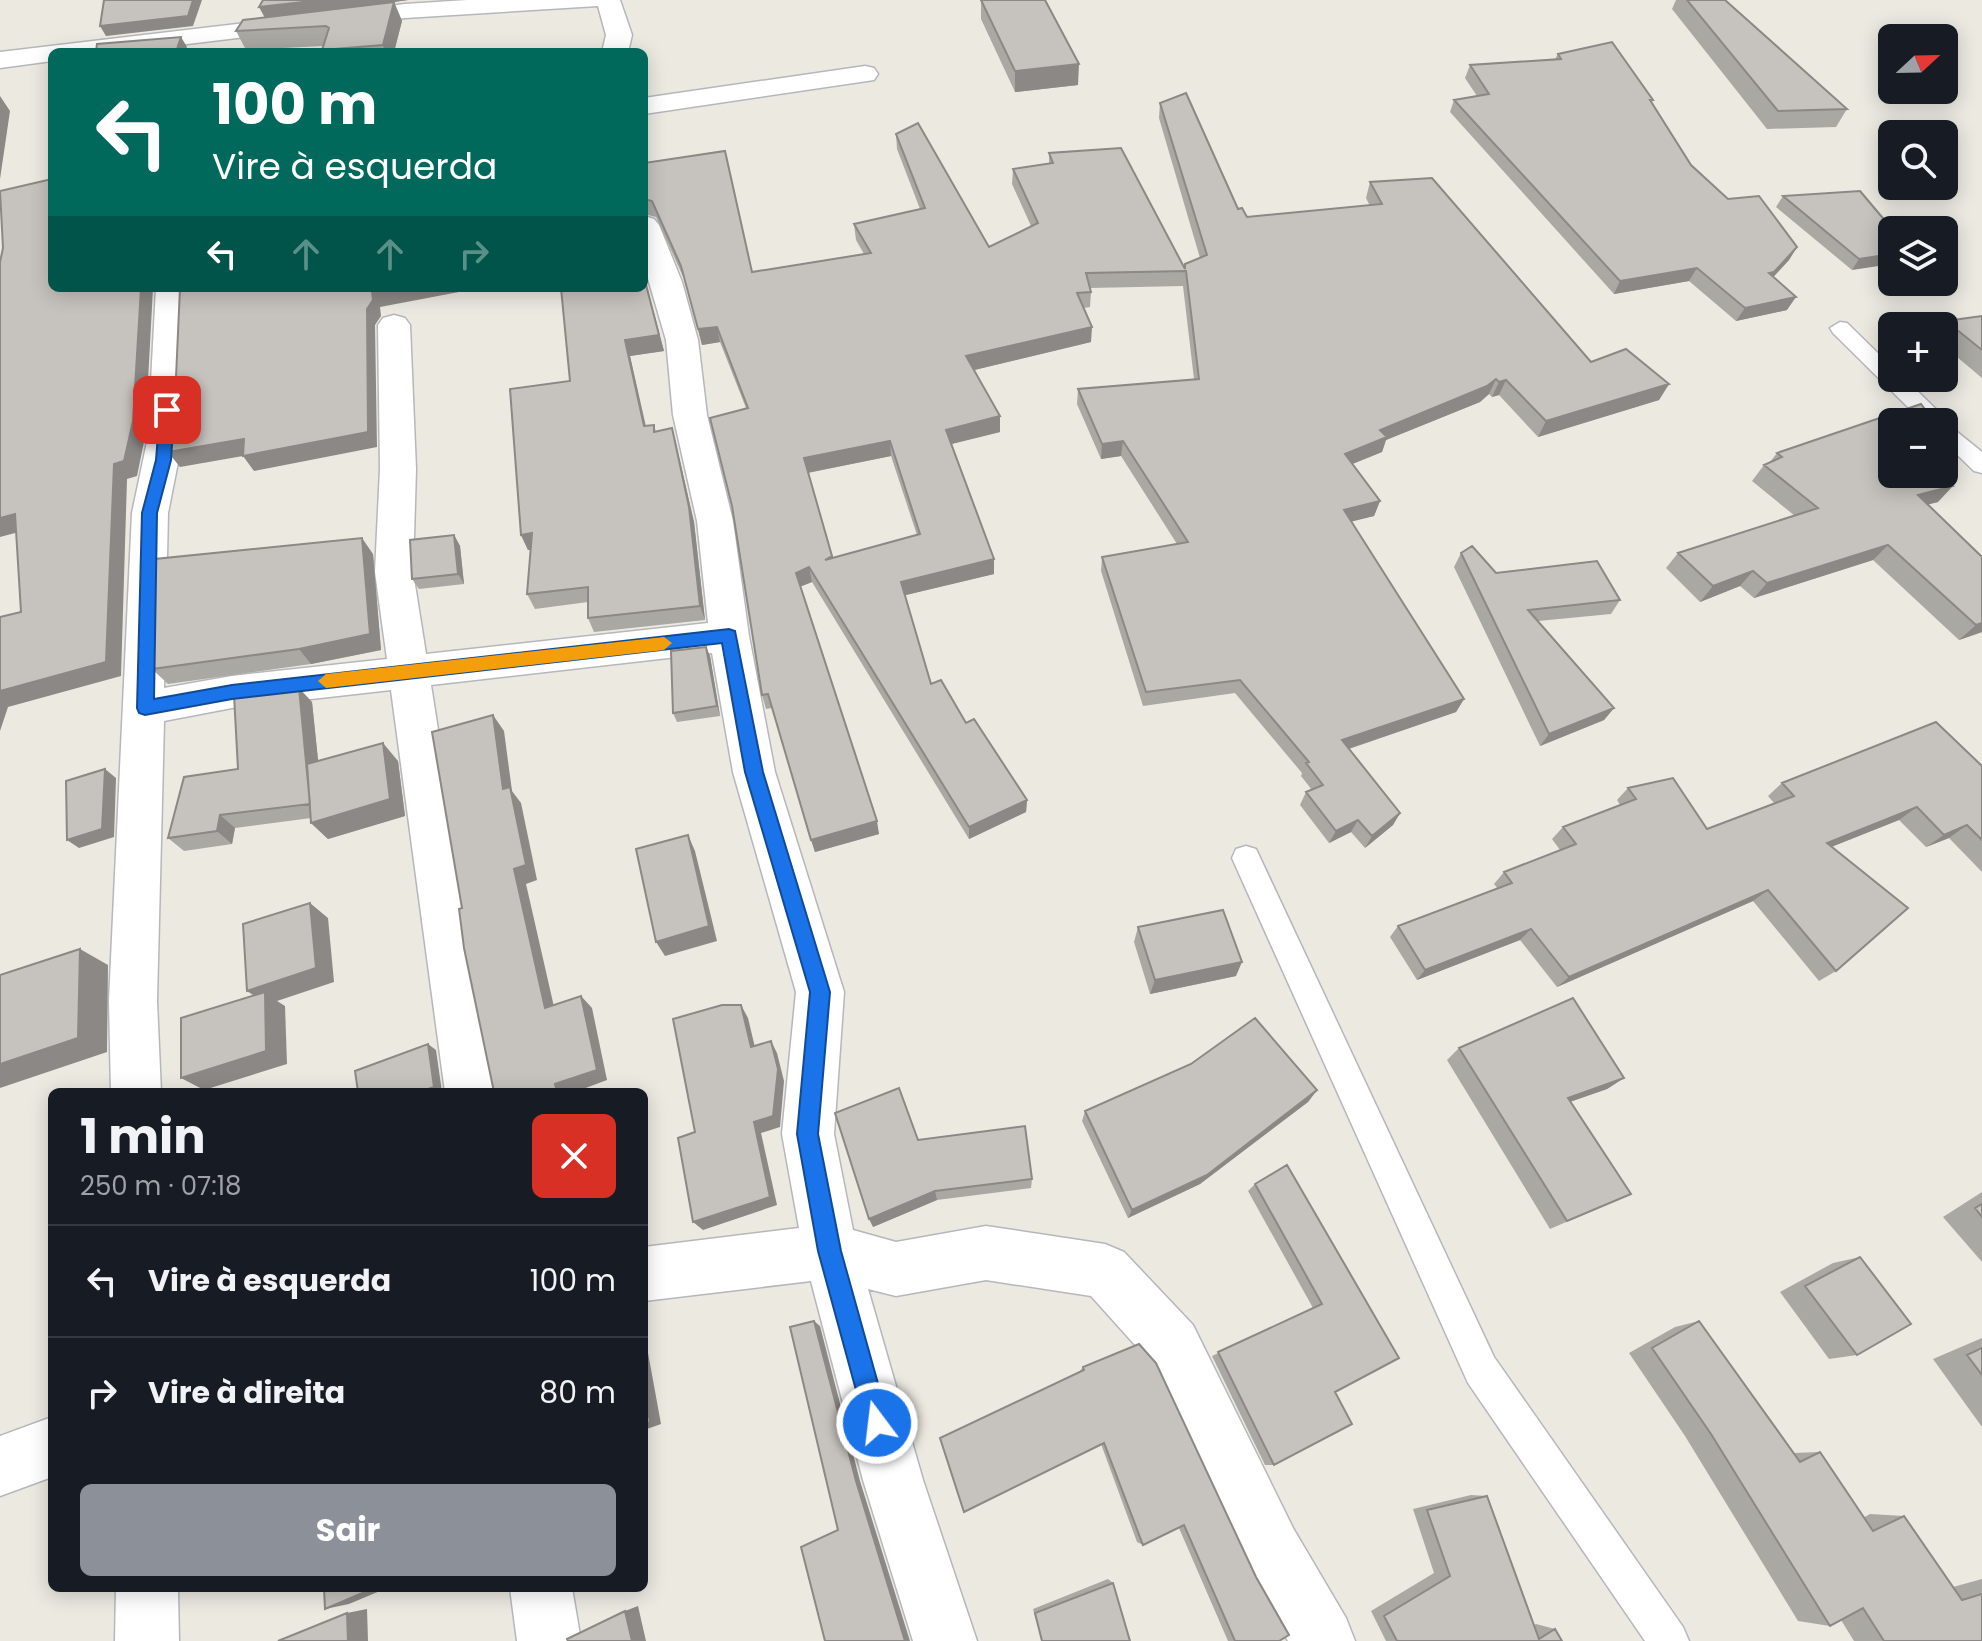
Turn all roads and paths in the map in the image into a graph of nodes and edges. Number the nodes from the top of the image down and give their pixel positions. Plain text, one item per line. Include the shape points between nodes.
1 (591, 0) edge
2 (608, 0) edge
3 (89, 48) edge
4 (616, 48) edge
5 (48, 53) edge
6 (0, 60) edge
7 (865, 74) dead end
8 (648, 105) edge
9 (648, 235) edge
10 (171, 292) edge
11 (394, 325) dead end
12 (1840, 328) dead end
13 (1922, 408) edge
14 (1958, 443) edge
15 (1982, 465) edge
16 (729, 636) junction
17 (409, 672) junction
18 (145, 708) junction
19 (1246, 858) dead end
20 (136, 1088) edge
21 (469, 1088) edge
22 (830, 1251) junction
23 (648, 1274) edge
24 (48, 1448) edge
25 (0, 1466) edge
26 (147, 1592) edge
27 (542, 1592) edge
28 (147, 1641) edge
29 (549, 1641) edge
30 (945, 1641) edge
31 (1323, 1641) edge
32 (1669, 1641) edge

1 - 3 street via 405,11
2 - 4 street via 619,35
5 - 6 street
7 - 8 street
9 - 16 street via 682,340 690,415 715,521
10 - 18 street via 163,460 150,513
11 - 17 street via 394,572
12 - 13 lane
14 - 15 lane
16 - 17 street
16 - 22 street via 754,772 820,992 808,1134
17 - 18 street via 232,692
17 - 21 street
18 - 20 street via 133,1001
19 - 32 lane via 1481,1370
22 - 23 street
22 - 30 street via 893,1480
22 - 31 street via 896,1269 986,1253 1105,1271 1173,1345 1271,1550
24 - 25 street
26 - 28 street
27 - 29 street

